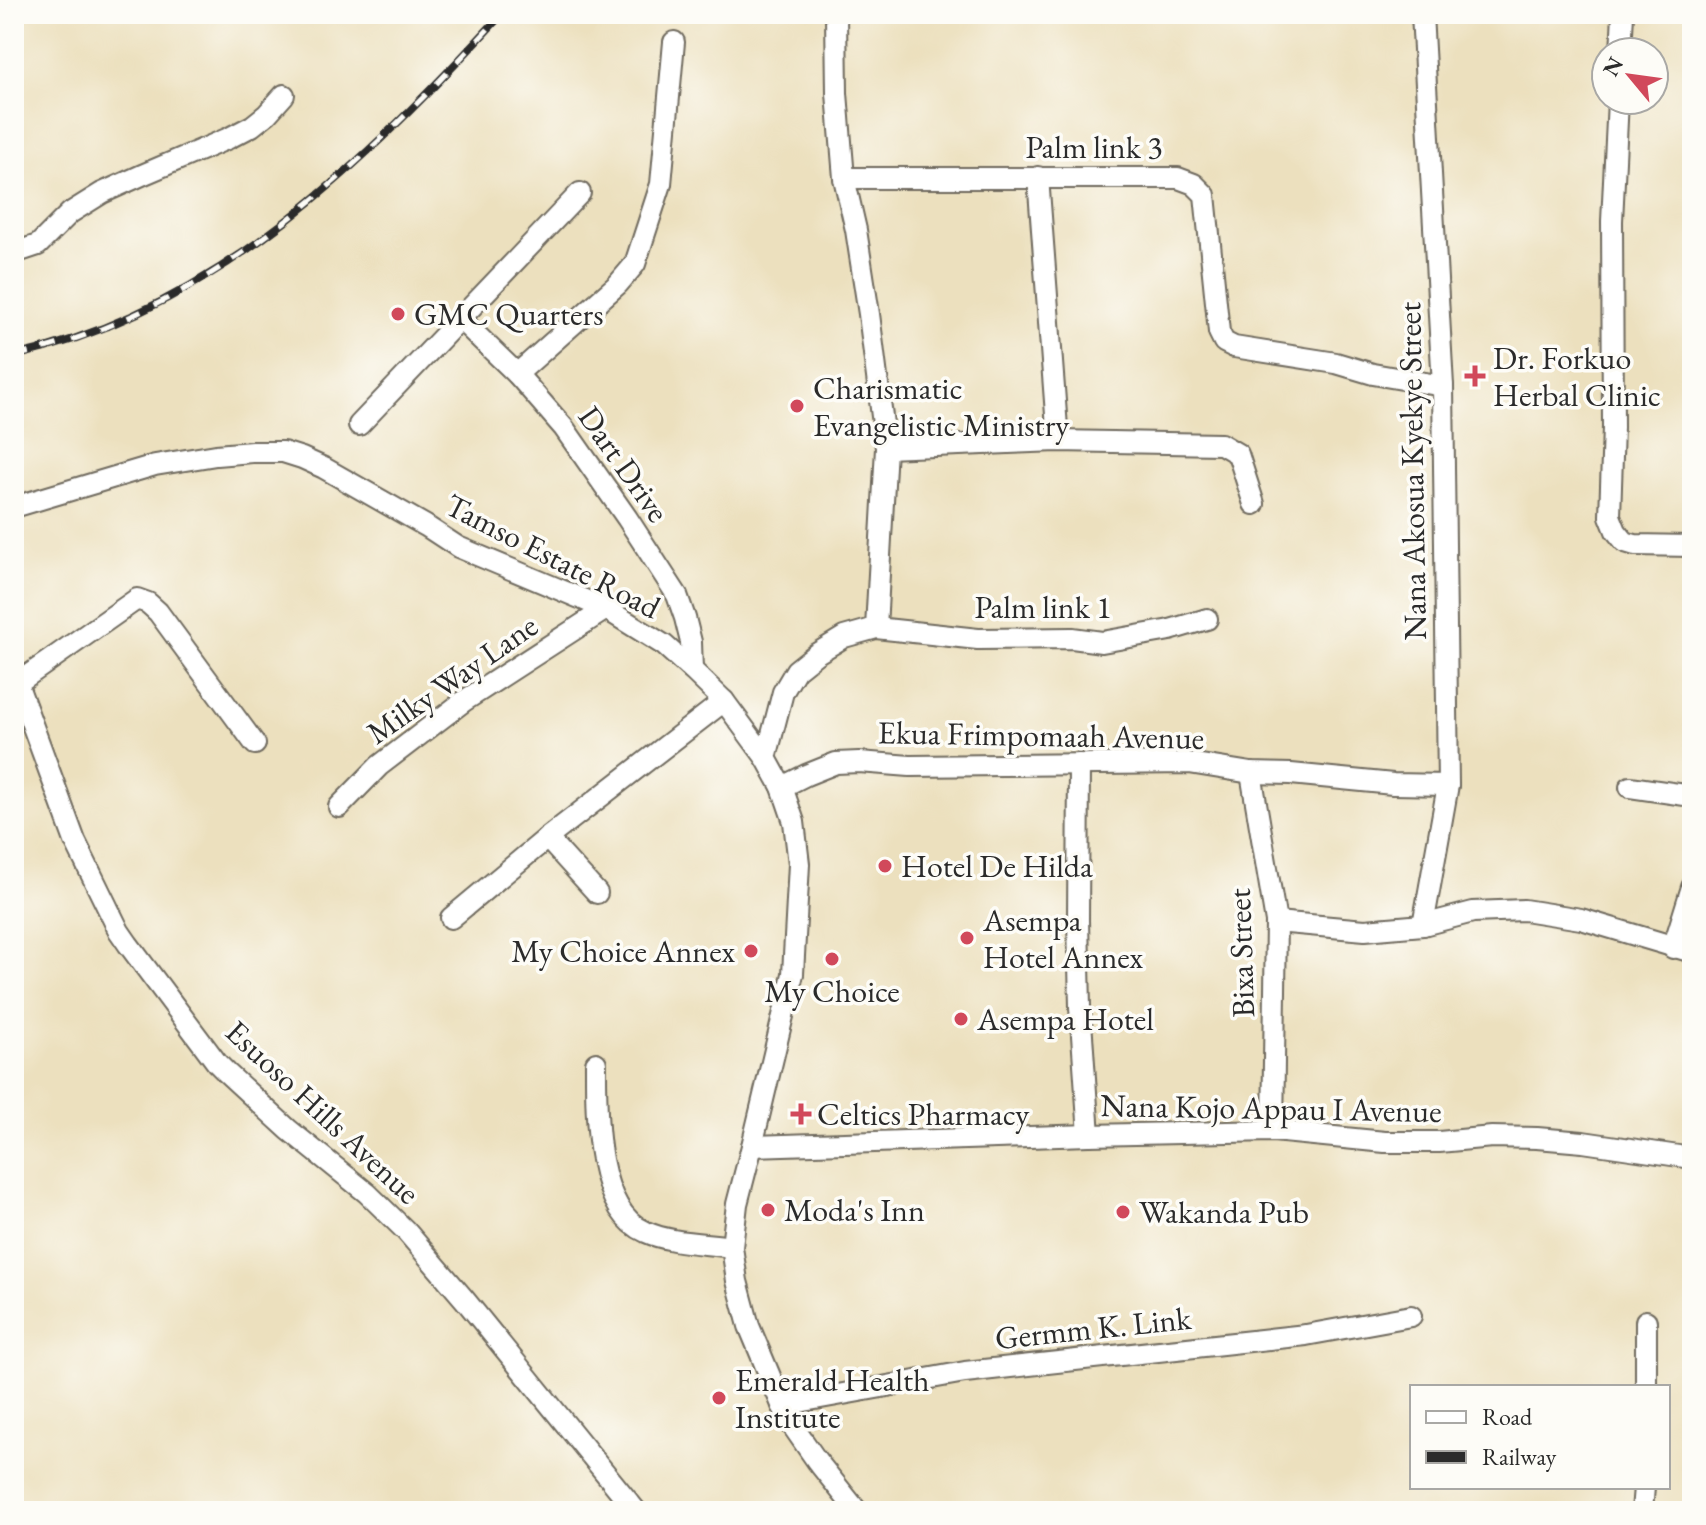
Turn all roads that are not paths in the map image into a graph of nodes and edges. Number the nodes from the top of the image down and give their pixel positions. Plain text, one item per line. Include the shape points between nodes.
1 (836, 14) edge
2 (1422, 14) edge
3 (1623, 14) edge
4 (1622, 36) edge
5 (674, 42) dead end
6 (284, 95) dead end
7 (1617, 116) edge
8 (1038, 177) junction
9 (844, 178) junction
10 (580, 193) dead end
11 (14, 253) edge
12 (460, 319) junction
13 (517, 374) junction
14 (1443, 386) junction
15 (359, 425) dead end
16 (1058, 441) junction
17 (886, 448) junction
18 (1254, 504) dead end
19 (14, 507) edge
20 (1692, 546) edge
21 (606, 609) junction
22 (1207, 619) dead end
23 (876, 628) junction
24 (692, 670) junction
25 (15, 680) edge
26 (724, 701) junction
27 (255, 744) dead end
28 (766, 758) junction
29 (1079, 764) junction
30 (1251, 773) junction
31 (1448, 785) junction
32 (782, 787) junction
33 (1630, 787) dead end
34 (1692, 796) edge
35 (339, 807) dead end
36 (547, 838) junction
37 (1692, 887) edge
38 (597, 893) dead end
39 (451, 918) dead end
40 (1276, 922) junction
41 (1423, 925) junction
42 (1682, 950) edge
43 (596, 1063) dead end
44 (1273, 1131) junction
45 (1089, 1135) junction
46 (752, 1146) junction
47 (1692, 1158) edge
48 (732, 1247) junction
49 (1411, 1316) dead end
50 (1646, 1321) dead end
51 (1646, 1385) edge
52 (782, 1405) junction
53 (1644, 1489) edge
54 (636, 1511) edge
55 (857, 1511) edge
56 (1642, 1511) edge

1 - 9 street
2 - 14 street, Nana Akosua Kyekye Street
3 - 4 street
5 - 13 street via 661,184 635,264
6 - 11 street via 252,126 102,193 70,213 38,245
7 - 20 street via 1610,516 1625,542
8 - 9 street, Palm link 3
8 - 14 street, Palm link 3 via 1178,178 1194,184 1205,195 1224,342
8 - 16 street
9 - 17 street
10 - 12 street
12 - 13 street, Dart Drive
12 - 15 street
13 - 24 street, Dart Drive via 564,428 677,595 691,642
14 - 31 street, Nana Akosua Kyekye Street
16 - 17 street
16 - 18 street via 1221,444 1238,454
17 - 23 street
19 - 21 street, Tamso Estate Road via 155,465 283,452 324,468 458,547
21 - 24 street, Tamso Estate Road via 664,645
21 - 35 street, Milky Way Lane via 464,701 379,766
22 - 23 street, Palm link 1 via 1102,642 978,639
23 - 28 street via 844,637 796,670 783,692
24 - 26 street, Tamso Estate Road
25 - 27 street via 137,599 158,612
25 - 54 street, Esuoso Hills Avenue via 75,841 128,944 217,1063 406,1231
26 - 28 street, Tamso Estate Road
26 - 36 street
28 - 32 street, Tamso Estate Road
29 - 30 street, Ekua Frimpomaah Avenue via 1189,763
29 - 32 street, Ekua Frimpomaah Avenue via 836,763
29 - 45 street via 1080,1007
30 - 31 street, Ekua Frimpomaah Avenue
30 - 40 street, Bixa Street
31 - 41 street, Nana Akosua Kyekye Street
32 - 46 street, Tamso Estate Road via 794,822 799,864 793,974
33 - 34 street
36 - 38 street
36 - 39 street
37 - 42 street
40 - 41 street via 1365,930
40 - 44 street, Bixa Street
41 - 42 street via 1473,912 1524,910 1581,919
43 - 48 street via 596,1126 605,1175 630,1223 657,1237
44 - 45 street, Nana Kojo Appau I Avenue
44 - 47 street, Nana Kojo Appau I Avenue via 1385,1142 1537,1138
45 - 46 street, Nana Kojo Appau I Avenue
46 - 48 street, Tamso Estate Road
48 - 52 street, Tamso Estate Road via 749,1326
49 - 52 street, Germm K. Link via 1306,1335 965,1372
50 - 51 street
52 - 55 street, Tamso Estate Road
53 - 56 street

